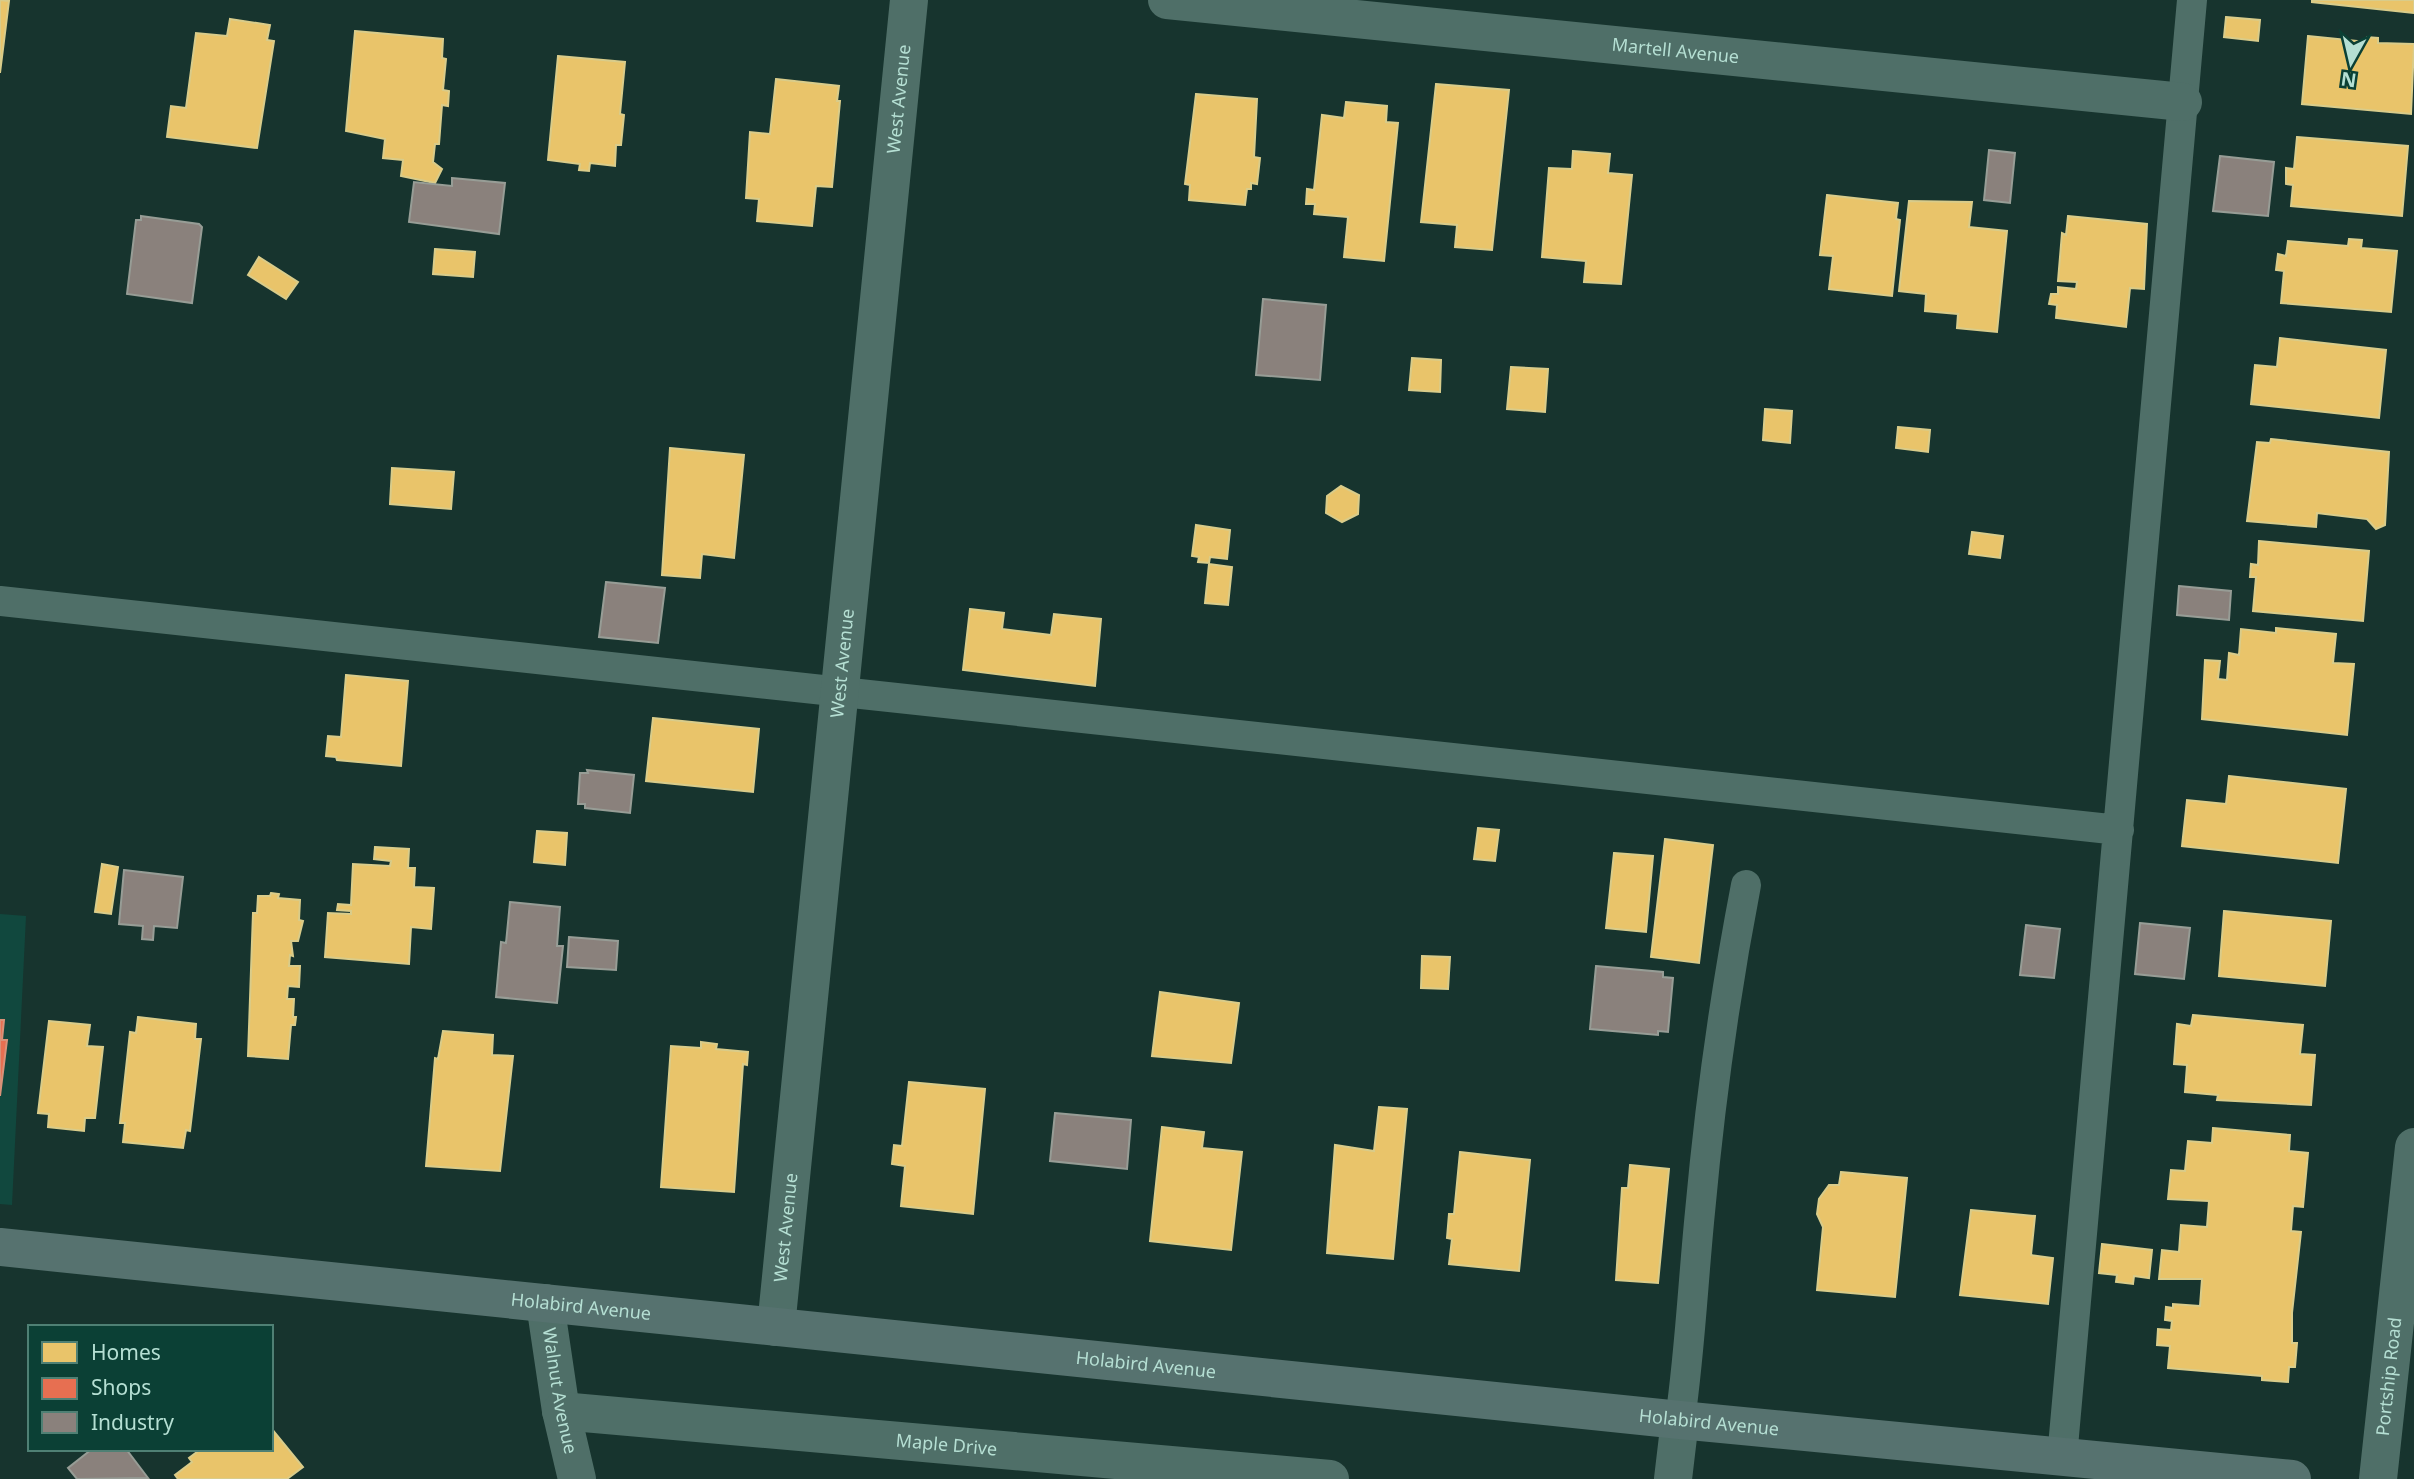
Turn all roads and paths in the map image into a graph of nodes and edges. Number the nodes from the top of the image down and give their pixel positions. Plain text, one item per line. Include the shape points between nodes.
1 (909, 0) edge
2 (1167, 0) edge
3 (2192, 0) edge
4 (2183, 102) junction
5 (0, 601) edge
6 (842, 692) junction
7 (2119, 830) junction
8 (1746, 884) dead end
9 (2414, 1147) edge
10 (0, 1247) edge
11 (545, 1303) junction
12 (776, 1327) junction
13 (561, 1410) junction
14 (1680, 1420) junction
15 (2062, 1458) junction
16 (2128, 1471) edge
17 (2242, 1477) edge
18 (577, 1479) edge
19 (1330, 1479) edge
20 (1672, 1479) edge
21 (2292, 1479) edge
22 (2378, 1479) edge

1 - 6 street, West Avenue
2 - 4 street, Martell Avenue
3 - 4 lane
4 - 7 lane
5 - 6 lane
6 - 7 lane
6 - 12 street, West Avenue
7 - 15 lane
8 - 14 lane via 1714,1082
9 - 22 street, Portship Road
10 - 11 main road, Holabird Avenue
11 - 12 main road, Holabird Avenue
11 - 13 street, Walnut Avenue
12 - 14 main road, Holabird Avenue
13 - 18 street, Walnut Avenue
13 - 19 street, Maple Drive
14 - 15 main road, Holabird Avenue
14 - 20 street
15 - 16 main road, Holabird Avenue
16 - 17 main road, Holabird Avenue
17 - 21 main road, Holabird Avenue

